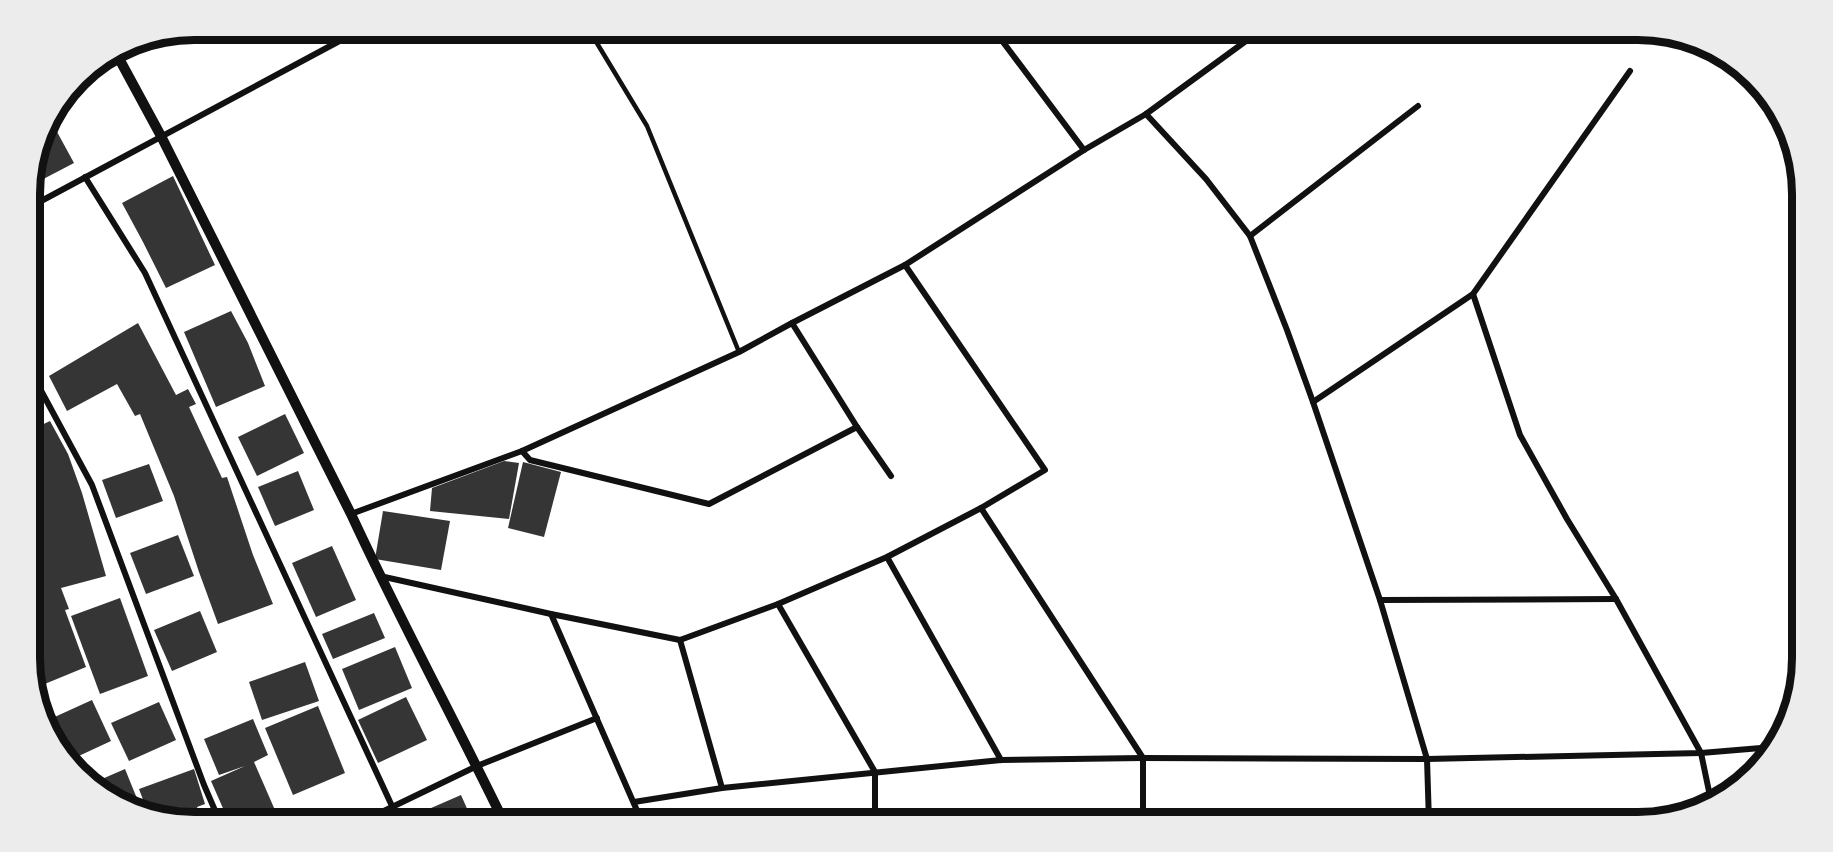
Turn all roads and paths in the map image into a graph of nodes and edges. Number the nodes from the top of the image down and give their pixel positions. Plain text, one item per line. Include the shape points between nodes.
1 (341, 40) edge
2 (595, 40) edge
3 (1002, 40) edge
4 (1247, 40) edge
5 (120, 60) edge
6 (1630, 71) dead end
7 (1418, 106) dead end
8 (1146, 114) junction
9 (161, 136) junction
10 (1084, 150) junction
11 (85, 177) junction
12 (41, 201) edge
13 (1250, 236) junction
14 (905, 265) junction
15 (1473, 294) junction
16 (792, 323) junction
17 (739, 352) junction
18 (41, 390) edge
19 (1313, 402) junction
20 (857, 427) junction
21 (522, 451) junction
22 (891, 476) dead end
23 (981, 508) junction
24 (351, 514) junction
25 (887, 557) junction
26 (379, 576) junction
27 (1616, 599) junction
28 (1380, 600) junction
29 (778, 604) junction
30 (551, 614) junction
31 (680, 640) junction
32 (597, 718) junction
33 (1761, 751) edge
34 (1701, 753) junction
35 (1143, 758) junction
36 (1427, 759) junction
37 (1001, 760) junction
38 (477, 766) junction
39 (875, 772) junction
40 (722, 788) junction
41 (1709, 794) edge
42 (634, 802) junction
43 (392, 806) junction
44 (1143, 811) edge
45 (1429, 811) edge
46 (216, 812) edge
47 (381, 812) edge
48 (499, 812) edge
49 (638, 812) edge
50 (875, 812) edge

1 - 9 street
2 - 17 lane via 647,126
3 - 10 street
4 - 8 street
5 - 9 street
6 - 15 street
7 - 13 street
8 - 10 street
8 - 13 street via 1206,179
9 - 11 street
9 - 24 street
10 - 14 street
11 - 12 street
11 - 43 street via 145,273
13 - 19 street
14 - 16 street
14 - 23 street via 1046,470
15 - 19 street
15 - 27 street via 1520,435
16 - 17 street
16 - 20 street
17 - 21 street
18 - 46 street via 92,485
19 - 28 street
20 - 21 street via 709,504 530,460
20 - 22 street
21 - 24 street
23 - 25 street
23 - 35 street
24 - 26 street
25 - 29 street
25 - 37 street
26 - 30 street
26 - 38 street
27 - 28 street
27 - 34 street
28 - 36 street
29 - 31 street
29 - 39 street
30 - 31 street
30 - 32 street
31 - 40 street
32 - 38 street
32 - 42 street
33 - 34 street
34 - 36 street
34 - 41 street
35 - 36 street
35 - 37 street
35 - 44 street
36 - 45 street
37 - 39 street
38 - 43 street
38 - 48 street
39 - 40 street
39 - 50 street
40 - 42 street
42 - 49 street
43 - 47 street

